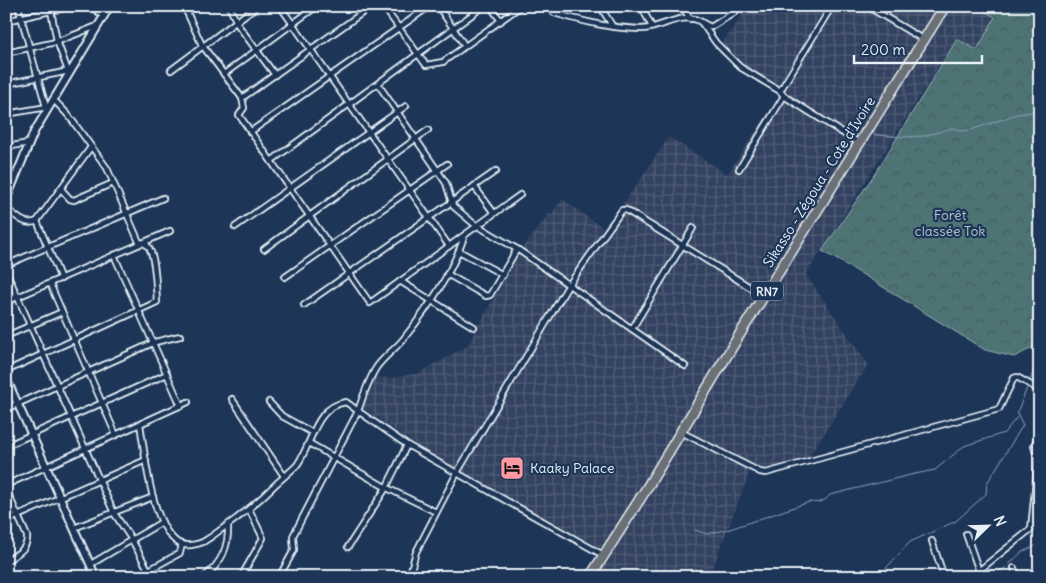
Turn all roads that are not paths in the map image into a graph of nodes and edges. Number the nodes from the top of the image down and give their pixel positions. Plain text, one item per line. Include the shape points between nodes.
1 (18, 6) edge
2 (73, 6) edge
3 (91, 6) edge
4 (110, 6) edge
5 (184, 6) edge
6 (229, 6) edge
7 (257, 6) edge
8 (280, 6) edge
9 (317, 6) edge
10 (372, 6) edge
11 (383, 6) edge
12 (430, 6) edge
13 (438, 6) edge
14 (484, 6) edge
15 (490, 6) edge
16 (521, 6) edge
17 (550, 6) edge
18 (600, 6) edge
19 (641, 6) edge
20 (682, 6) edge
21 (740, 6) edge
22 (832, 6) edge
23 (867, 6) edge
24 (945, 6) edge
25 (50, 9) edge
26 (103, 16) junction
27 (21, 18) junction
28 (690, 18) junction
29 (6, 21) edge
30 (501, 21) junction
31 (236, 22) junction
32 (701, 22) junction
33 (292, 24) junction
34 (97, 26) junction
35 (613, 27) junction
36 (399, 28) junction
37 (652, 28) junction
38 (453, 29) junction
39 (924, 40) junction
40 (58, 41) junction
41 (203, 46) junction
42 (465, 46) junction
43 (29, 48) junction
44 (257, 50) junction
45 (311, 50) junction
46 (6, 53) edge
47 (418, 54) junction
48 (69, 70) junction
49 (170, 70) dead end
50 (224, 74) junction
51 (275, 75) junction
52 (330, 76) junction
53 (37, 77) junction
54 (6, 84) edge
55 (378, 84) junction
56 (780, 91) junction
57 (784, 96) junction
58 (242, 98) junction
59 (53, 100) junction
60 (350, 104) junction
61 (406, 106) dead end
62 (47, 107) junction
63 (397, 112) junction
64 (6, 114) edge
65 (428, 130) dead end
66 (250, 132) junction
67 (369, 132) junction
68 (415, 139) junction
69 (29, 143) junction
70 (859, 143) junction
71 (6, 147) edge
72 (91, 147) junction
73 (6, 156) edge
74 (388, 159) junction
75 (271, 161) junction
76 (447, 164) dead end
77 (739, 169) dead end
78 (496, 170) dead end
79 (438, 171) junction
80 (11, 176) edge
81 (113, 182) junction
82 (474, 186) junction
83 (290, 188) junction
84 (61, 189) junction
85 (410, 190) junction
86 (520, 195) dead end
87 (163, 198) dead end
88 (6, 200) edge
89 (452, 201) junction
90 (6, 208) edge
91 (127, 213) junction
92 (494, 213) junction
93 (310, 216) junction
94 (429, 218) junction
95 (37, 221) junction
96 (477, 226) junction
97 (235, 228) dead end
98 (693, 228) dead end
99 (170, 231) dead end
100 (464, 235) junction
101 (143, 243) junction
102 (330, 246) junction
103 (449, 246) junction
104 (682, 246) junction
105 (48, 247) junction
106 (264, 249) dead end
107 (517, 249) junction
108 (459, 251) junction
109 (114, 255) junction
110 (6, 265) edge
111 (6, 271) edge
112 (349, 273) junction
113 (447, 274) junction
114 (502, 275) junction
115 (285, 277) dead end
116 (61, 279) junction
117 (400, 281) junction
118 (50, 284) junction
119 (568, 286) junction
120 (764, 296) junction
121 (18, 297) junction
122 (431, 300) junction
123 (6, 302) edge
124 (304, 305) dead end
125 (139, 311) junction
126 (62, 312) junction
127 (31, 326) junction
128 (474, 327) dead end
129 (632, 329) junction
130 (6, 336) edge
131 (180, 336) dead end
132 (74, 340) junction
133 (153, 343) junction
134 (43, 354) junction
135 (685, 366) dead end
136 (6, 371) edge
137 (88, 372) junction
138 (167, 374) junction
139 (6, 378) edge
140 (57, 386) junction
141 (1039, 388) edge
142 (1040, 395) edge
143 (232, 399) dead end
144 (188, 402) dead end
145 (270, 402) dead end
146 (102, 403) junction
147 (18, 404) junction
148 (181, 406) junction
149 (6, 409) edge
150 (358, 411) junction
151 (71, 417) junction
152 (140, 424) junction
153 (681, 432) junction
154 (313, 433) junction
155 (32, 434) junction
156 (116, 435) junction
157 (1040, 440) edge
158 (309, 443) junction
159 (407, 445) junction
160 (6, 446) edge
161 (85, 449) junction
162 (334, 457) junction
163 (146, 460) junction
164 (46, 467) junction
165 (457, 474) junction
166 (284, 476) junction
167 (98, 479) junction
168 (6, 485) edge
169 (386, 488) junction
170 (6, 489) edge
171 (60, 497) junction
172 (153, 497) junction
173 (249, 509) junction
174 (113, 512) junction
175 (436, 512) junction
176 (18, 515) junction
177 (6, 521) edge
178 (162, 522) junction
179 (228, 526) junction
180 (1040, 526) edge
181 (74, 528) junction
182 (1031, 529) junction
183 (966, 534) dead end
184 (132, 540) junction
185 (932, 542) dead end
186 (182, 544) junction
187 (348, 546) dead end
188 (603, 555) junction
189 (6, 561) edge
190 (91, 564) junction
191 (1014, 568) dead end
192 (149, 570) junction
193 (979, 570) junction
194 (96, 577) edge
195 (136, 577) edge
196 (152, 577) edge
197 (204, 577) edge
198 (242, 577) edge
199 (279, 577) edge
200 (409, 577) edge
201 (590, 577) edge
202 (944, 577) edge
203 (971, 577) edge
204 (981, 577) edge
205 (1017, 577) edge

1 - 27 street
2 - 25 street
3 - 26 street
4 - 26 street
5 - 41 street
6 - 31 street
7 - 31 street
8 - 33 street
9 - 33 street
10 - 45 street
11 - 36 street
12 - 36 street
13 - 38 street
14 - 38 street
15 - 30 street
16 - 30 street
17 - 35 street via 554,13
18 - 35 street
19 - 37 street
20 - 28 street
21 - 32 street via 711,27
22 - 56 street
23 - 39 street
24 - 39 highway, Sikasso - Zégoua - Cote d'Ivoire / RN7
25 - 27 street
25 - 40 street
26 - 34 street
27 - 29 street
27 - 43 street
28 - 32 street
28 - 37 street
30 - 42 street
31 - 41 street
31 - 44 street
32 - 56 street via 740,67
33 - 44 street
33 - 45 street
34 - 40 street
34 - 48 street
35 - 37 street
36 - 47 street
36 - 52 street
38 - 42 street
38 - 47 street
39 - 70 highway, Sikasso - Zégoua - Cote d'Ivoire / RN7
40 - 43 street
40 - 48 street
41 - 49 street
41 - 50 street
42 - 47 street via 443,62 426,64
43 - 46 street
43 - 53 street
44 - 50 street
44 - 51 street
45 - 51 street
45 - 52 street
47 - 55 street
48 - 53 street
48 - 59 street
50 - 58 street
51 - 58 street
52 - 60 street
52 - 66 street
53 - 54 street
53 - 62 street
55 - 60 street
55 - 63 street
56 - 57 street
57 - 70 street
57 - 77 street
58 - 66 street via 244,108 239,115
59 - 62 street
59 - 72 street
60 - 67 street
60 - 75 street
61 - 63 street
62 - 64 street
62 - 69 street
63 - 67 street
63 - 68 street
65 - 68 street
66 - 75 street
67 - 74 street
67 - 83 street
68 - 74 street
68 - 79 street
69 - 71 street
69 - 80 street
70 - 120 highway, Sikasso - Zégoua - Cote d'Ivoire / RN7
72 - 81 street
72 - 84 street
73 - 80 street
74 - 85 street
74 - 93 street
75 - 83 street
76 - 79 street
78 - 82 street
79 - 85 street
79 - 89 street
80 - 88 street
81 - 84 street via 74,200
81 - 91 street
82 - 89 street
82 - 92 street
83 - 93 street
83 - 97 street
84 - 95 street
85 - 94 street
85 - 102 street
86 - 92 street
87 - 91 street
89 - 94 street
89 - 96 street via 453,206
90 - 95 street via 26,223
91 - 101 street via 139,242
91 - 105 street
92 - 96 street
93 - 102 street
93 - 106 street
94 - 103 street
94 - 112 street
95 - 105 street
96 - 100 street
96 - 107 street
98 - 104 street
99 - 101 street
100 - 103 street
100 - 108 street
101 - 109 street
101 - 125 street via 153,259 158,302
102 - 112 street
102 - 115 street
103 - 117 street
104 - 119 street via 622,210
104 - 120 street
104 - 129 street
105 - 110 street
105 - 116 street
107 - 114 street
107 - 119 street
108 - 113 street
108 - 114 street
109 - 116 street
109 - 125 street
111 - 121 street
112 - 117 street via 370,303
112 - 124 street
113 - 114 street via 486,296 492,294
113 - 122 street
116 - 118 street
117 - 122 street
118 - 121 street
118 - 126 street
119 - 129 street
119 - 165 street
120 - 153 highway, Sikasso - Zégoua - Cote d'Ivoire / RN7
121 - 123 street
121 - 127 street
122 - 128 street
122 - 150 street via 404,338 377,366
125 - 132 street
125 - 133 street
126 - 127 street
126 - 132 street
127 - 130 street
127 - 134 street
129 - 135 street
131 - 133 street
132 - 134 street
132 - 137 street
133 - 137 street
133 - 138 street
134 - 136 street
134 - 140 street
137 - 140 street
137 - 146 street
138 - 146 street
138 - 148 street
139 - 147 street
140 - 147 street
140 - 151 street
141 - 142 street
141 - 153 street via 1017,377 999,409 766,473
143 - 166 street
144 - 148 street
145 - 154 street via 282,416
146 - 151 street
146 - 156 street
147 - 149 street
147 - 155 street
148 - 152 street
150 - 154 street via 346,402 338,404 328,409
150 - 159 street
150 - 162 street
151 - 155 street
151 - 161 street
152 - 156 street
152 - 163 street
153 - 188 highway, Sikasso - Zégoua - Cote d'Ivoire / RN7
154 - 158 street
155 - 160 street
155 - 164 street
156 - 161 street
157 - 182 street via 1034,446 1038,460
158 - 162 street
158 - 166 street via 296,465
159 - 165 street
159 - 169 street
161 - 164 street
161 - 167 street
162 - 169 street
162 - 199 street via 293,536 294,550
163 - 167 street
163 - 172 street
164 - 168 street
164 - 171 street
165 - 175 street
165 - 188 street
166 - 173 street
167 - 171 street
167 - 174 street
169 - 175 street
169 - 187 street
170 - 176 street
171 - 176 street
171 - 181 street
172 - 174 street
172 - 178 street
173 - 179 street
173 - 198 street via 263,538
174 - 181 street
174 - 184 street
175 - 200 street via 416,552
176 - 177 street
176 - 189 street via 28,541 24,550
178 - 184 street
178 - 186 street via 171,536
179 - 186 street via 203,541 186,546
179 - 197 street via 225,551 214,569
180 - 182 street
181 - 190 street
182 - 193 street
183 - 193 street
184 - 190 street
184 - 192 street
185 - 202 street
186 - 192 street via 180,553
188 - 201 highway, Sikasso - Zégoua - Cote d'Ivoire / RN7
190 - 194 street
191 - 205 street
192 - 195 street
192 - 196 street
193 - 203 street
193 - 204 street

